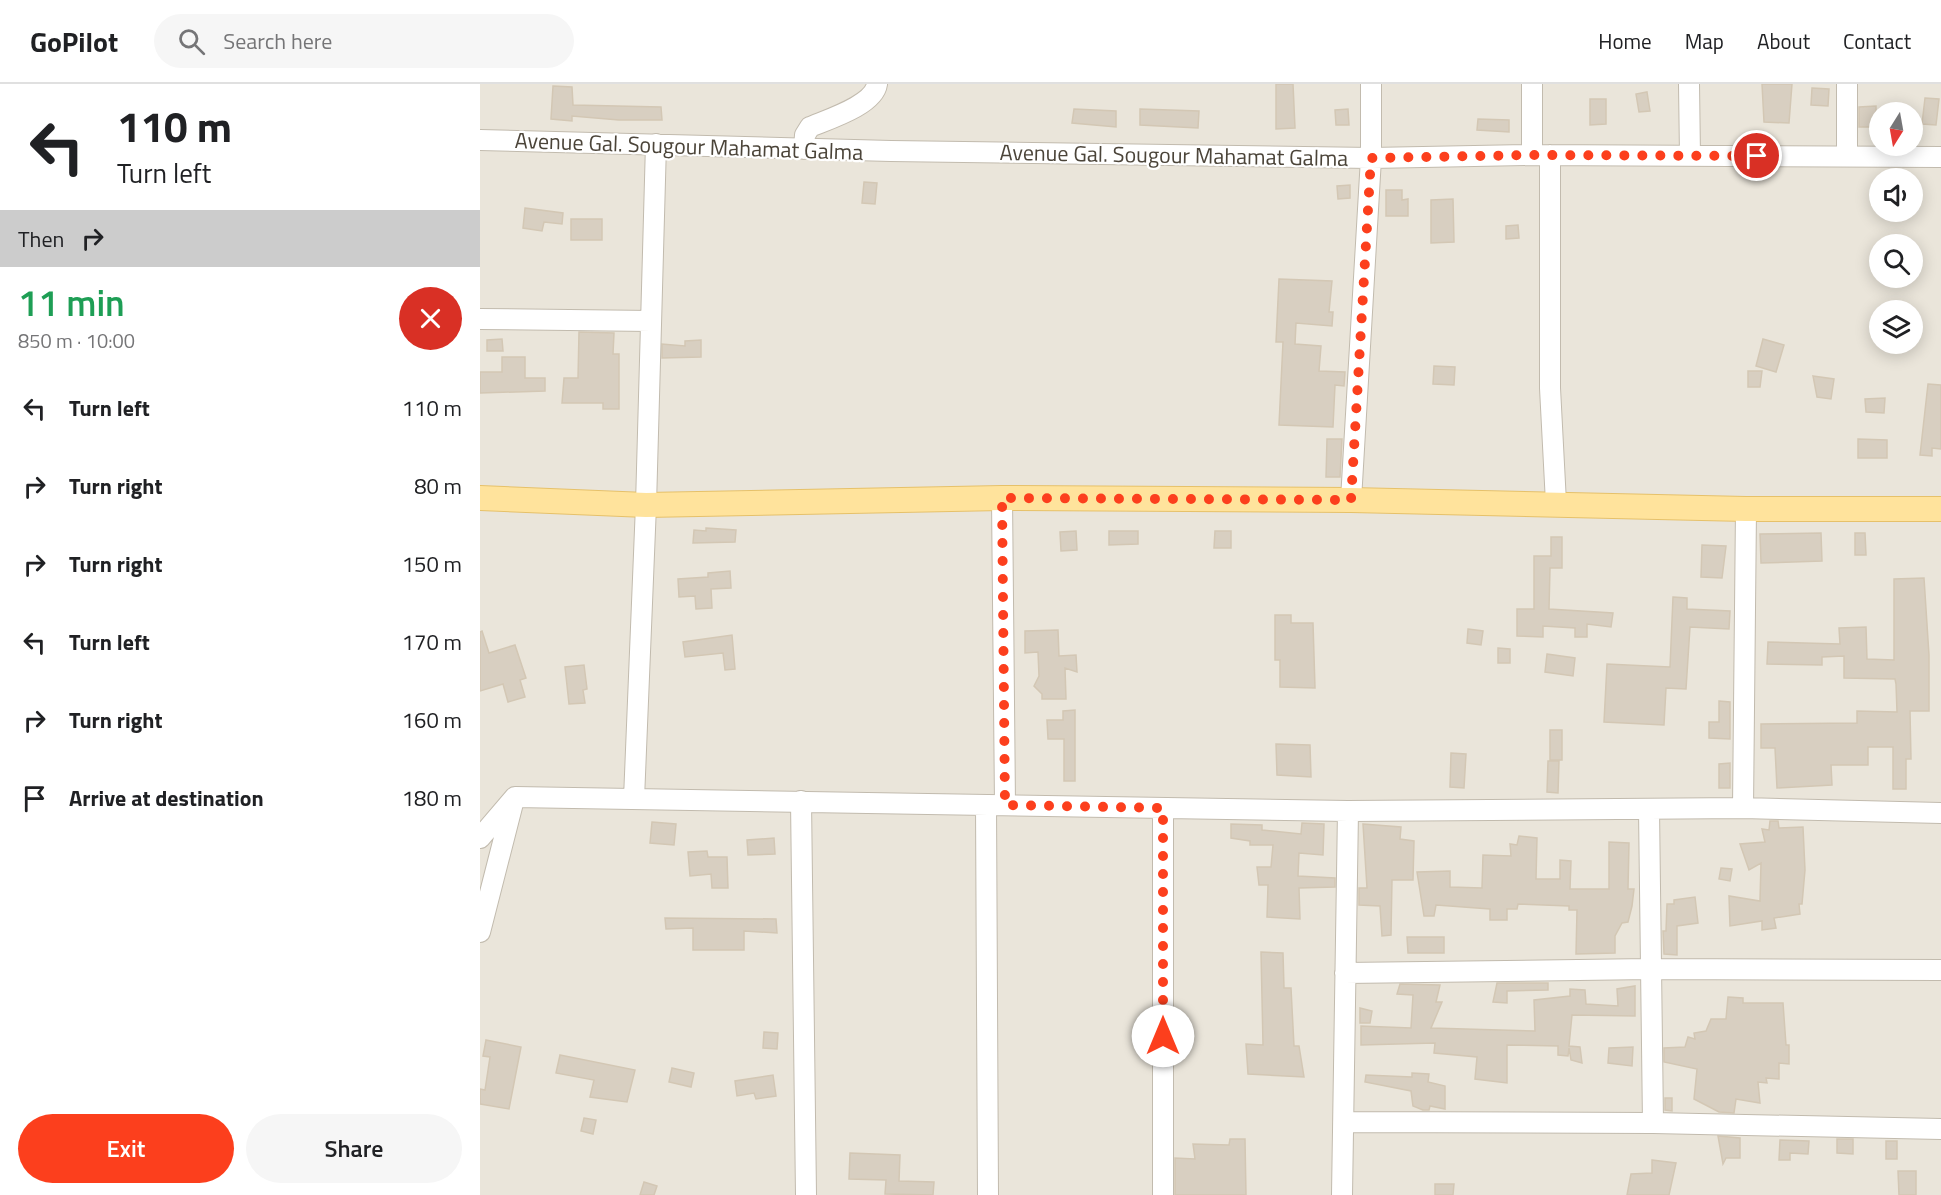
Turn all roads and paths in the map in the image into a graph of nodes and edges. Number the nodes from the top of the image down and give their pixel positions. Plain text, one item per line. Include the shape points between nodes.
1 (877, 84) edge
2 (1371, 84) edge
3 (1532, 84) edge
4 (1689, 84) edge
5 (1847, 84) edge
6 (480, 140) edge
7 (656, 144) junction
8 (804, 149) junction
9 (1541, 155) junction
10 (1690, 156) junction
11 (1847, 156) junction
12 (1941, 157) edge
13 (1371, 158) junction
14 (480, 319) edge
15 (651, 321) junction
16 (480, 498) edge
17 (1002, 498) junction
18 (1351, 500) junction
19 (1556, 503) junction
20 (646, 505) junction
21 (1746, 509) junction
22 (1941, 509) edge
23 (515, 797) junction
24 (634, 799) junction
25 (801, 801) junction
26 (996, 805) junction
27 (1163, 808) junction
28 (1743, 808) junction
29 (1649, 809) junction
30 (1348, 810) junction
31 (1941, 813) edge
32 (480, 838) edge
33 (480, 932) edge
34 (1650, 969) junction
35 (1941, 970) edge
36 (1345, 973) junction
37 (1344, 1122) junction
38 (1653, 1123) junction
39 (1941, 1129) edge
40 (806, 1195) edge
41 (988, 1195) edge
42 (1163, 1195) edge
43 (1342, 1195) edge

1 - 8 street via 864,103 810,127
2 - 13 street
3 - 9 street
4 - 10 street
5 - 11 street
6 - 7 street, Avenue Gal. Sougour Mahamat Galma
7 - 8 street, Avenue Gal. Sougour Mahamat Galma
7 - 15 street
8 - 13 street, Avenue Gal. Sougour Mahamat Galma
9 - 10 street, Avenue Gal. Sougour Mahamat Galma
9 - 13 street, Avenue Gal. Sougour Mahamat Galma
9 - 19 street
10 - 11 street, Avenue Gal. Sougour Mahamat Galma
11 - 12 street, Avenue Gal. Sougour Mahamat Galma
13 - 18 street
14 - 15 street
15 - 20 street
16 - 20 main road
17 - 18 main road
17 - 20 main road
17 - 26 street
18 - 19 main road
19 - 21 main road
20 - 24 street
21 - 22 main road
21 - 28 street
23 - 24 street
23 - 32 street
23 - 33 street
24 - 25 street
25 - 26 street
25 - 40 street
26 - 27 street
26 - 41 street
27 - 30 street
27 - 42 street
28 - 29 street
28 - 31 street
29 - 30 street
29 - 34 street
30 - 36 street
34 - 35 street
34 - 36 street
34 - 38 street
36 - 37 street
37 - 38 street
37 - 43 street
38 - 39 street

